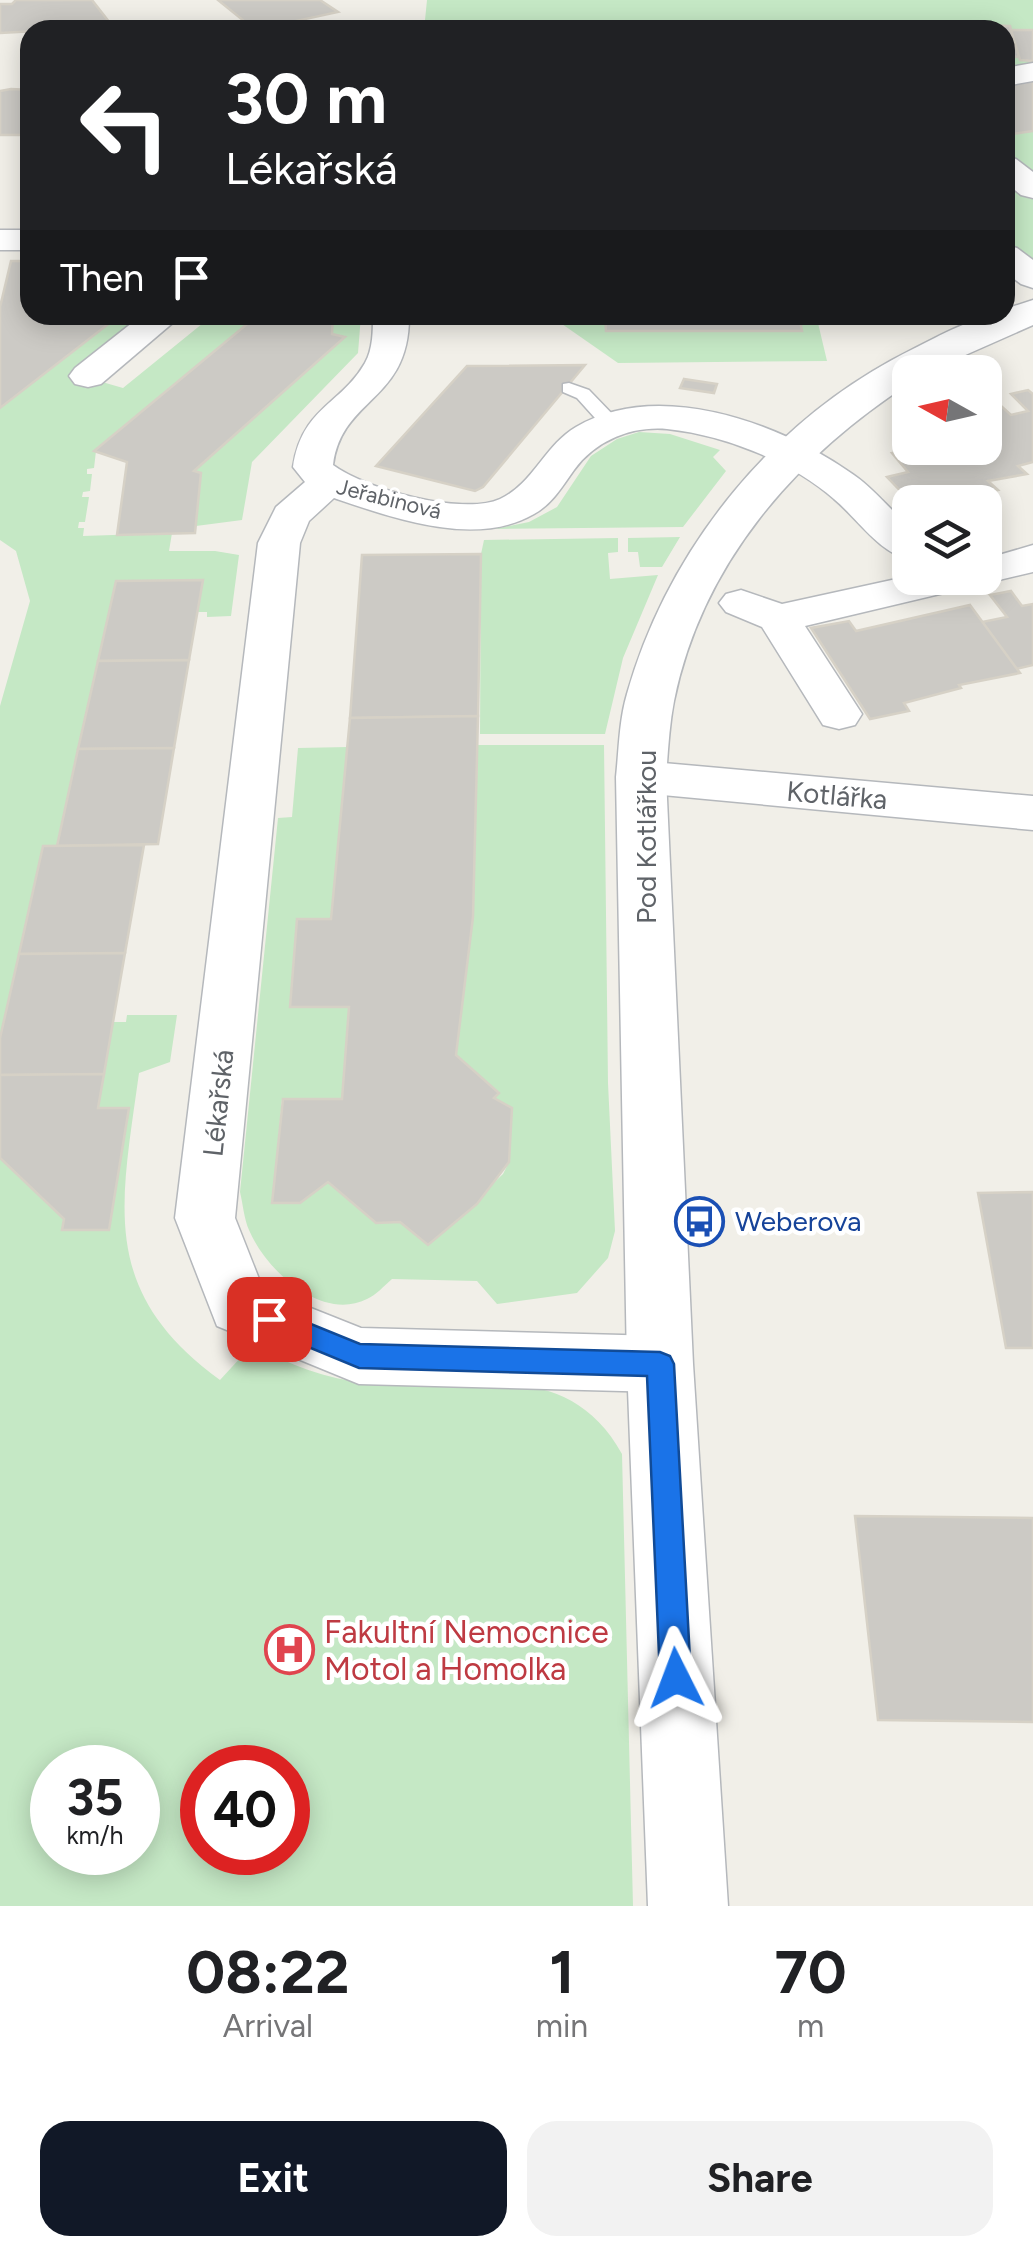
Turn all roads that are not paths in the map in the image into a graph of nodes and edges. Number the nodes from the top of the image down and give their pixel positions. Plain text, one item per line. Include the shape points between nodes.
1 (1015, 183) edge
2 (1028, 205) edge
3 (152, 325) edge
4 (391, 325) edge
5 (957, 325) edge
6 (88, 376) dead end
7 (568, 388) dead end
8 (611, 424) junction
9 (790, 455) junction
10 (327, 483) junction
11 (892, 530) edge
12 (1033, 558) edge
13 (1002, 569) edge
14 (892, 589) edge
15 (839, 714) dead end
16 (641, 777) junction
17 (1033, 813) edge
18 (660, 1364) junction
19 (688, 1906) edge

1 - 2 street
3 - 6 street
4 - 10 street, Jeřabinová via 382,368 314,444 313,467
5 - 9 street, Pod Kotlářkou
7 - 8 lane via 583,394
8 - 9 street, Jeřabinová via 646,416 703,424
8 - 10 street, Jeřabinová via 568,452 533,497 510,511 422,512
9 - 11 street, Jeřabinová via 838,481
9 - 16 street, Pod Kotlářkou via 740,512 684,597 650,695
10 - 18 street, Lékařská via 291,516 279,543 205,1218 239,1307 359,1356
12 - 13 street
14 - 15 street via 760,610
16 - 17 street, Kotlářka
16 - 18 street, Pod Kotlářkou
18 - 19 street

